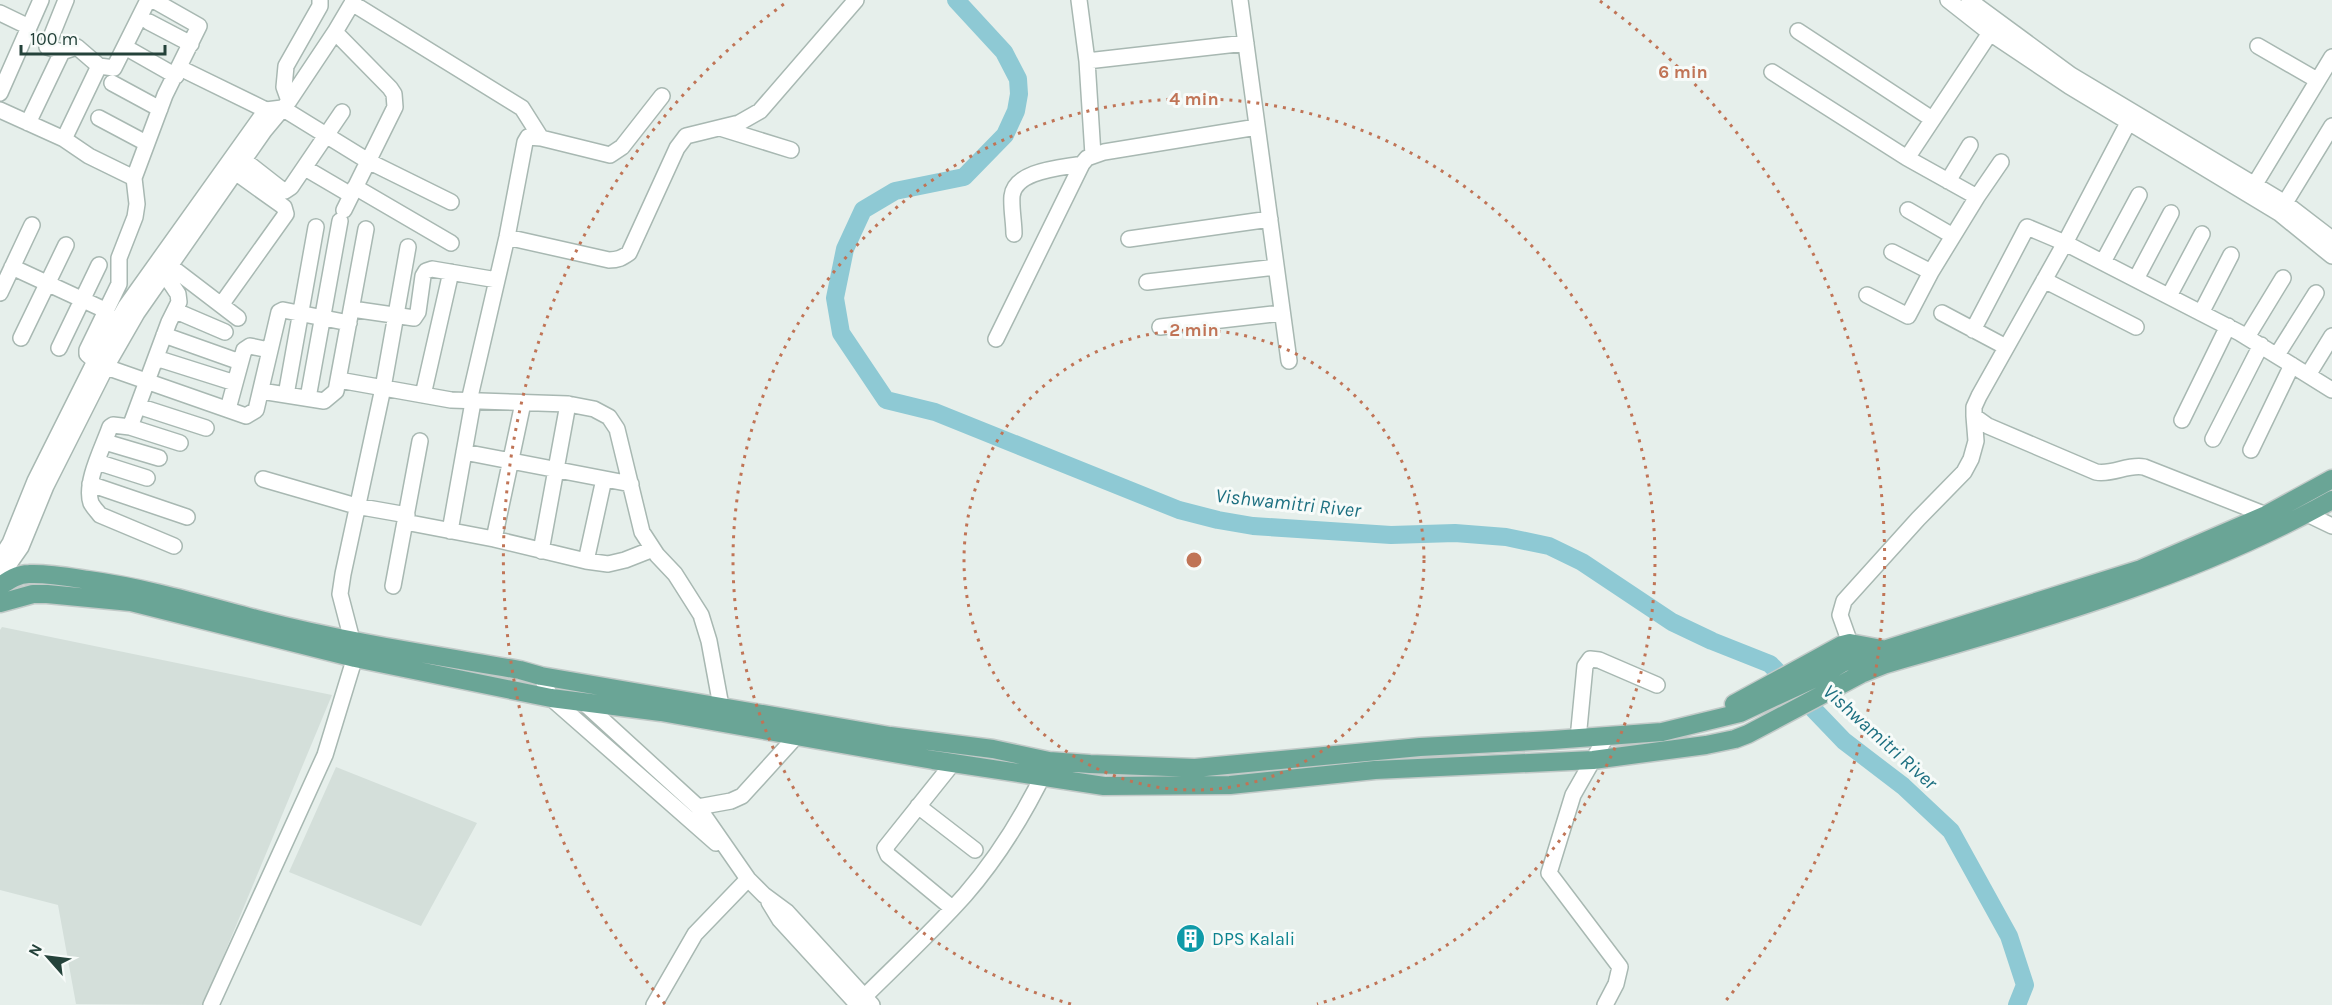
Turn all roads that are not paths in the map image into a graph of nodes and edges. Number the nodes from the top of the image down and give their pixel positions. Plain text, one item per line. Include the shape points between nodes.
1 (41, 0) edge
2 (66, 0) edge
3 (148, 0) edge
4 (153, 0) edge
5 (320, 0) edge
6 (856, 0) edge
7 (1079, 0) edge
8 (1240, 0) edge
9 (1948, 0) edge
10 (1969, 0) edge
11 (353, 1) edge
12 (1982, 10) edge
13 (0, 13) edge
14 (149, 22) dead end
15 (29, 27) junction
16 (1798, 31) dead end
17 (335, 32) junction
18 (1990, 33) junction
19 (1246, 43) junction
20 (191, 44) junction
21 (2258, 46) dead end
22 (132, 51) dead end
23 (62, 52) junction
24 (2332, 57) edge
25 (1087, 61) junction
26 (99, 66) junction
27 (178, 72) junction
28 (1772, 72) dead end
29 (2316, 80) junction
30 (112, 83) dead end
31 (0, 93) edge
32 (662, 96) dead end
33 (286, 104) junction
34 (160, 109) junction
35 (0, 110) edge
36 (266, 110) junction
37 (342, 112) dead end
38 (99, 118) dead end
39 (1932, 119) junction
40 (28, 123) junction
41 (2128, 123) junction
42 (2332, 126) edge
43 (1257, 127) junction
44 (720, 128) junction
45 (327, 136) junction
46 (541, 138) junction
47 (64, 139) junction
48 (146, 143) junction
49 (1970, 145) dead end
50 (791, 150) dead end
51 (1907, 158) junction
52 (1088, 160) junction
53 (368, 161) junction
54 (2001, 162) dead end
55 (240, 166) junction
56 (305, 168) junction
57 (134, 178) junction
58 (1948, 181) junction
59 (2255, 184) junction
60 (353, 191) junction
61 (2139, 195) dead end
62 (1977, 197) junction
63 (451, 202) dead end
64 (2282, 208) junction
65 (1908, 210) dead end
66 (2170, 213) dead end
67 (1270, 219) junction
68 (32, 225) dead end
69 (316, 227) dead end
70 (366, 229) dead end
71 (1014, 234) dead end
72 (2202, 234) dead end
73 (1953, 236) junction
74 (507, 237) junction
75 (1129, 239) dead end
76 (2332, 239) edge
77 (451, 243) dead end
78 (2065, 243) junction
79 (66, 245) dead end
80 (408, 247) dead end
81 (1892, 252) dead end
82 (2231, 255) dead end
83 (2332, 256) edge
84 (2103, 262) junction
85 (99, 265) dead end
86 (12, 267) junction
87 (1276, 267) junction
88 (167, 269) junction
89 (451, 272) junction
90 (1931, 272) junction
91 (2283, 278) dead end
92 (2136, 279) junction
93 (497, 280) junction
94 (2044, 280) junction
95 (1147, 282) dead end
96 (47, 284) junction
97 (0, 292) edge
98 (2316, 293) dead end
99 (1868, 295) dead end
100 (2169, 296) junction
101 (82, 300) junction
102 (221, 305) junction
103 (106, 311) junction
104 (176, 311) junction
105 (1282, 313) junction
106 (1942, 313) dead end
107 (2201, 313) junction
108 (301, 314) junction
109 (395, 315) junction
110 (351, 316) junction
111 (323, 317) junction
112 (238, 318) dead end
113 (2228, 326) junction
114 (1160, 327) dead end
115 (2136, 327) dead end
116 (1973, 330) junction
117 (225, 332) dead end
118 (164, 335) junction
119 (2332, 336) edge
120 (2247, 337) junction
121 (21, 338) dead end
122 (996, 339) dead end
123 (2261, 345) junction
124 (2006, 347) junction
125 (59, 348) dead end
126 (269, 350) junction
127 (2277, 355) junction
128 (156, 358) junction
129 (1289, 361) dead end
130 (240, 362) junction
131 (101, 364) junction
132 (2292, 365) junction
133 (2308, 375) junction
134 (339, 380) junction
135 (148, 381) junction
136 (235, 383) junction
137 (383, 388) junction
138 (2332, 390) edge
139 (261, 392) junction
140 (286, 395) junction
141 (423, 395) junction
142 (308, 398) junction
143 (471, 402) junction
144 (523, 403) junction
145 (568, 404) junction
146 (138, 406) junction
147 (228, 409) junction
148 (1974, 416) junction
149 (2182, 420) dead end
150 (130, 427) junction
151 (206, 428) dead end
152 (2213, 440) dead end
153 (420, 441) dead end
154 (105, 442) junction
155 (180, 443) dead end
156 (2251, 450) dead end
157 (464, 452) junction
158 (159, 458) dead end
159 (511, 460) junction
160 (97, 462) junction
161 (556, 469) junction
162 (147, 478) dead end
163 (263, 479) dead end
164 (604, 479) junction
165 (2332, 479) edge
166 (90, 484) junction
167 (631, 484) junction
168 (2332, 501) edge
169 (356, 506) junction
170 (2307, 514) junction
171 (2266, 515) junction
172 (187, 517) dead end
173 (406, 519) junction
174 (2332, 526) edge
175 (450, 531) junction
176 (494, 539) junction
177 (174, 546) dead end
178 (653, 549) junction
179 (541, 551) junction
180 (0, 559) edge
181 (586, 561) junction
182 (0, 577) edge
183 (0, 586) edge
184 (393, 586) dead end
185 (0, 603) edge
186 (356, 646) junction
187 (1843, 651) junction
188 (541, 676) junction
189 (1657, 685) dead end
190 (551, 698) junction
191 (582, 701) junction
192 (721, 706) junction
193 (803, 729) junction
194 (1606, 737) junction
195 (1578, 739) junction
196 (1593, 760) junction
197 (953, 763) junction
198 (1046, 769) junction
199 (918, 806) junction
200 (698, 807) junction
201 (975, 850) dead end
202 (734, 859) junction
203 (748, 879) junction
204 (952, 908) junction
205 (863, 1002) edge
206 (211, 1005) edge
207 (654, 1005) edge
208 (1605, 1005) edge

1 - 15 street
2 - 23 street via 46,47
3 - 26 street via 114,68
4 - 20 street via 200,26
5 - 33 street via 286,66
6 - 44 street via 760,111
7 - 25 street
8 - 19 street
9 - 12 street
10 - 12 street
11 - 17 street
11 - 46 street via 522,108
12 - 18 street
12 - 59 street via 2071,75
13 - 15 street
14 - 20 street
15 - 31 street
16 - 39 street
17 - 33 street
17 - 53 street via 394,94 395,107
18 - 39 street
18 - 41 street
19 - 25 street
19 - 43 street
20 - 27 street
21 - 29 street
22 - 27 street
23 - 26 street via 77,47
23 - 40 street
24 - 29 street
25 - 52 street
26 - 47 street
27 - 34 street
27 - 36 street
28 - 51 street
29 - 59 street
30 - 34 street
32 - 46 street via 622,147 610,155
33 - 36 street
33 - 45 street
33 - 55 street
34 - 48 street
35 - 40 street
36 - 131 street via 126,306
37 - 45 street
38 - 48 street
39 - 51 street
40 - 47 street
41 - 64 street
41 - 78 street
42 - 64 street
43 - 52 street
43 - 67 street
44 - 50 street
44 - 74 street via 693,133 681,141 629,253 618,260
45 - 53 street
45 - 56 street
46 - 74 street via 528,137 525,142
47 - 57 street
48 - 57 street
49 - 58 street
51 - 58 street
52 - 71 street via 1029,174 1018,184 1012,193
52 - 122 street
53 - 60 street
53 - 63 street
54 - 62 street
55 - 56 street via 285,191
55 - 88 street
55 - 102 street via 284,207 286,214
56 - 60 street
57 - 103 street via 135,217 119,258 119,284
58 - 62 street
59 - 64 street
60 - 77 street
60 - 111 street via 342,216
61 - 84 street
62 - 73 street
64 - 76 street
64 - 83 street
65 - 73 street
66 - 92 street
67 - 75 street
67 - 87 street
68 - 86 street
69 - 108 street
70 - 110 street
72 - 100 street
73 - 90 street
74 - 93 street
78 - 84 street
78 - 94 street
78 - 116 street via 2027,227
79 - 96 street
80 - 109 street
81 - 90 street
82 - 107 street
84 - 92 street
85 - 101 street
86 - 96 street
86 - 97 street
87 - 95 street
87 - 105 street
88 - 102 street
88 - 104 street via 178,294
88 - 131 street
89 - 93 street
89 - 109 street via 426,271 416,317
89 - 141 street
90 - 99 street via 1908,316
91 - 120 street
92 - 100 street
93 - 143 street
94 - 115 street
94 - 124 street
96 - 101 street
96 - 121 street
98 - 127 street
100 - 107 street
101 - 103 street
101 - 125 street
102 - 112 street
103 - 131 street via 87,350
104 - 117 street
104 - 118 street
105 - 114 street
105 - 129 street
106 - 116 street
107 - 113 street
108 - 111 street
108 - 126 street via 279,312
108 - 140 street
109 - 110 street
109 - 137 street
110 - 111 street
110 - 134 street
111 - 142 street
113 - 120 street
113 - 149 street
116 - 124 street
118 - 128 street
118 - 130 street
119 - 133 street
120 - 123 street
123 - 127 street
123 - 152 street
124 - 148 street via 1974,407
126 - 130 street via 247,346
126 - 139 street
127 - 132 street
128 - 135 street
128 - 136 street
130 - 136 street
131 - 135 street
131 - 180 street via 35,481
131 - 182 street via 21,546
132 - 133 street
132 - 156 street
133 - 138 street
134 - 137 street
134 - 142 street via 336,391 324,401
135 - 146 street
135 - 147 street
136 - 147 street
137 - 141 street
137 - 169 street
139 - 140 street
139 - 147 street via 253,413 246,416
140 - 142 street
141 - 143 street
143 - 144 street
143 - 157 street
144 - 145 street
144 - 159 street
145 - 161 street
145 - 167 street via 594,409 609,417 617,429
146 - 150 street
146 - 151 street
148 - 171 street via 1988,426 2096,472 2144,467
148 - 187 street via 1976,441 1964,472 1844,602 1840,615
150 - 154 street via 114,425
150 - 155 street
153 - 173 street
154 - 158 street
154 - 160 street
157 - 159 street
157 - 175 street
159 - 161 street
159 - 176 street
160 - 162 street
160 - 166 street
161 - 164 street
161 - 179 street
163 - 169 street
164 - 167 street
164 - 181 street
165 - 171 main road
166 - 172 street
166 - 177 street via 91,505 100,515
167 - 178 street via 642,532
168 - 170 main road
169 - 173 street
169 - 186 street via 340,594
170 - 174 street
170 - 196 main road via 2152,582 2054,616 1886,664 1735,739
171 - 187 main road via 2141,569 1887,650
173 - 175 street
173 - 184 street
175 - 176 street
176 - 179 street
178 - 181 street via 608,564
178 - 192 street via 675,574 701,615
179 - 181 street
183 - 186 main road via 27,574 123,585
185 - 186 main road via 33,594 131,602
186 - 188 main road
186 - 190 main road
186 - 206 street via 325,754
187 - 194 main road via 1824,674 1740,707 1662,732
188 - 190 street
188 - 192 main road
189 - 195 street via 1590,659 1585,666
190 - 191 main road
190 - 202 street
191 - 193 main road
191 - 200 street
192 - 193 main road
193 - 197 main road
193 - 198 main road via 993,749
193 - 200 street via 742,796
194 - 195 main road
194 - 196 street
195 - 198 main road via 1420,747 1195,768 1090,764
196 - 198 main road via 1375,770 1230,785 1104,786
196 - 208 street via 1573,795 1549,873 1620,967
197 - 198 main road
197 - 199 street
198 - 204 street via 1030,803 1001,847
199 - 201 street
199 - 204 street via 885,852
200 - 202 street
202 - 203 street
203 - 205 street via 780,920
203 - 207 street via 695,934
204 - 205 street

